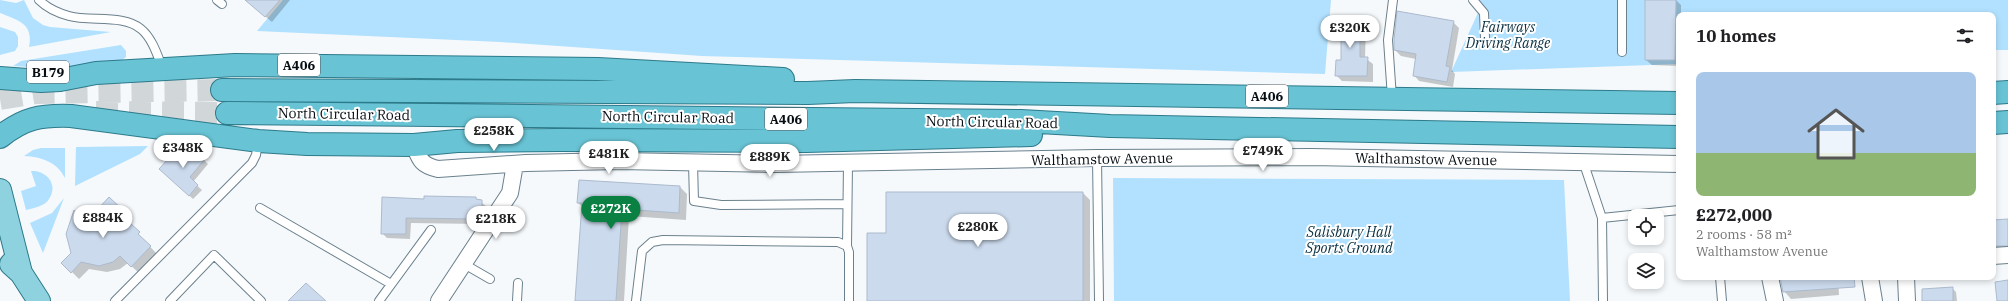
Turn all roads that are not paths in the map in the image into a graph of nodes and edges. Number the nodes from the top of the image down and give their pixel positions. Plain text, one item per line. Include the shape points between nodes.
1 (39, 0) edge
2 (1473, 0) edge
3 (1622, 0) edge
4 (1394, 1) edge
5 (1485, 38) dead end
6 (1622, 52) dead end
7 (0, 67) edge
8 (162, 68) junction
9 (96, 73) junction
10 (0, 78) edge
11 (222, 90) tunnel mouth
12 (855, 91) junction
13 (2008, 92) edge
14 (1996, 93) edge
15 (1392, 98) junction
16 (1676, 103) edge
17 (227, 113) tunnel mouth
18 (2008, 122) edge
19 (1996, 123) edge
20 (1110, 126) junction
21 (0, 137) edge
22 (1676, 137) edge
23 (258, 141) junction
24 (414, 145) junction
25 (1097, 158) junction
26 (1582, 161) junction
27 (693, 163) junction
28 (848, 163) junction
29 (520, 164) junction
30 (1676, 164) edge
31 (0, 190) edge
32 (847, 204) junction
33 (260, 208) dead end
34 (1676, 210) edge
35 (1602, 218) junction
36 (431, 230) dead end
37 (846, 246) junction
38 (0, 253) edge
39 (2008, 255) edge
40 (1996, 256) edge
41 (464, 264) junction
42 (21, 273) junction
43 (490, 279) dead end
44 (1720, 280) edge
45 (1771, 280) edge
46 (1870, 280) edge
47 (1906, 280) edge
48 (518, 283) dead end
49 (391, 284) junction
50 (39, 301) edge
51 (114, 301) edge
52 (170, 301) edge
53 (261, 301) edge
54 (379, 301) edge
55 (438, 301) edge
56 (517, 301) edge
57 (636, 301) edge
58 (849, 301) edge
59 (1099, 301) edge
60 (1603, 301) edge
61 (1722, 301) edge
62 (1775, 301) edge
63 (1874, 301) edge
64 (1907, 301) edge

1 - 8 lane via 47,7 69,16 129,22 140,28 150,40
2 - 5 lane via 1484,13
3 - 6 lane
4 - 15 lane via 1388,40
7 - 9 highway, B179 via 12,72
8 - 9 highway, A406
8 - 12 highway, A406 via 235,65 598,69 810,81
9 - 10 highway, A406 via 41,81
11 - 12 highway, North Circular Road / A406 via 808,93
12 - 15 highway, A406
13 - 14 highway
15 - 16 highway, A406
17 - 20 highway, North Circular Road / A406 via 1022,121
18 - 19 highway
20 - 22 highway, Walthamstow Avenue / A406
20 - 24 highway, A406 via 1054,135 806,141 560,140
21 - 23 highway, A406 via 26,120 70,116
23 - 24 highway, A406
23 - 51 lane via 252,163
24 - 29 street, Walthamstow Avenue via 420,160 426,166 438,169
25 - 26 street, Walthamstow Avenue
25 - 28 street, Walthamstow Avenue
25 - 59 lane
26 - 30 street, Walthamstow Avenue
26 - 35 lane
27 - 28 street, Walthamstow Avenue
27 - 29 street, Walthamstow Avenue via 619,161
27 - 32 lane via 694,201 721,205
28 - 32 lane
29 - 41 street via 510,193
31 - 42 main road
32 - 37 lane
33 - 49 lane
34 - 35 lane
35 - 60 lane
36 - 49 lane
37 - 57 lane via 838,242 652,242 642,251
37 - 58 lane via 849,252
38 - 42 main road
39 - 40 street
41 - 43 lane
41 - 55 street
42 - 50 main road
44 - 61 lane
45 - 62 street
46 - 63 street
47 - 64 street
48 - 56 lane
49 - 54 lane
52 - 53 lane via 214,255

